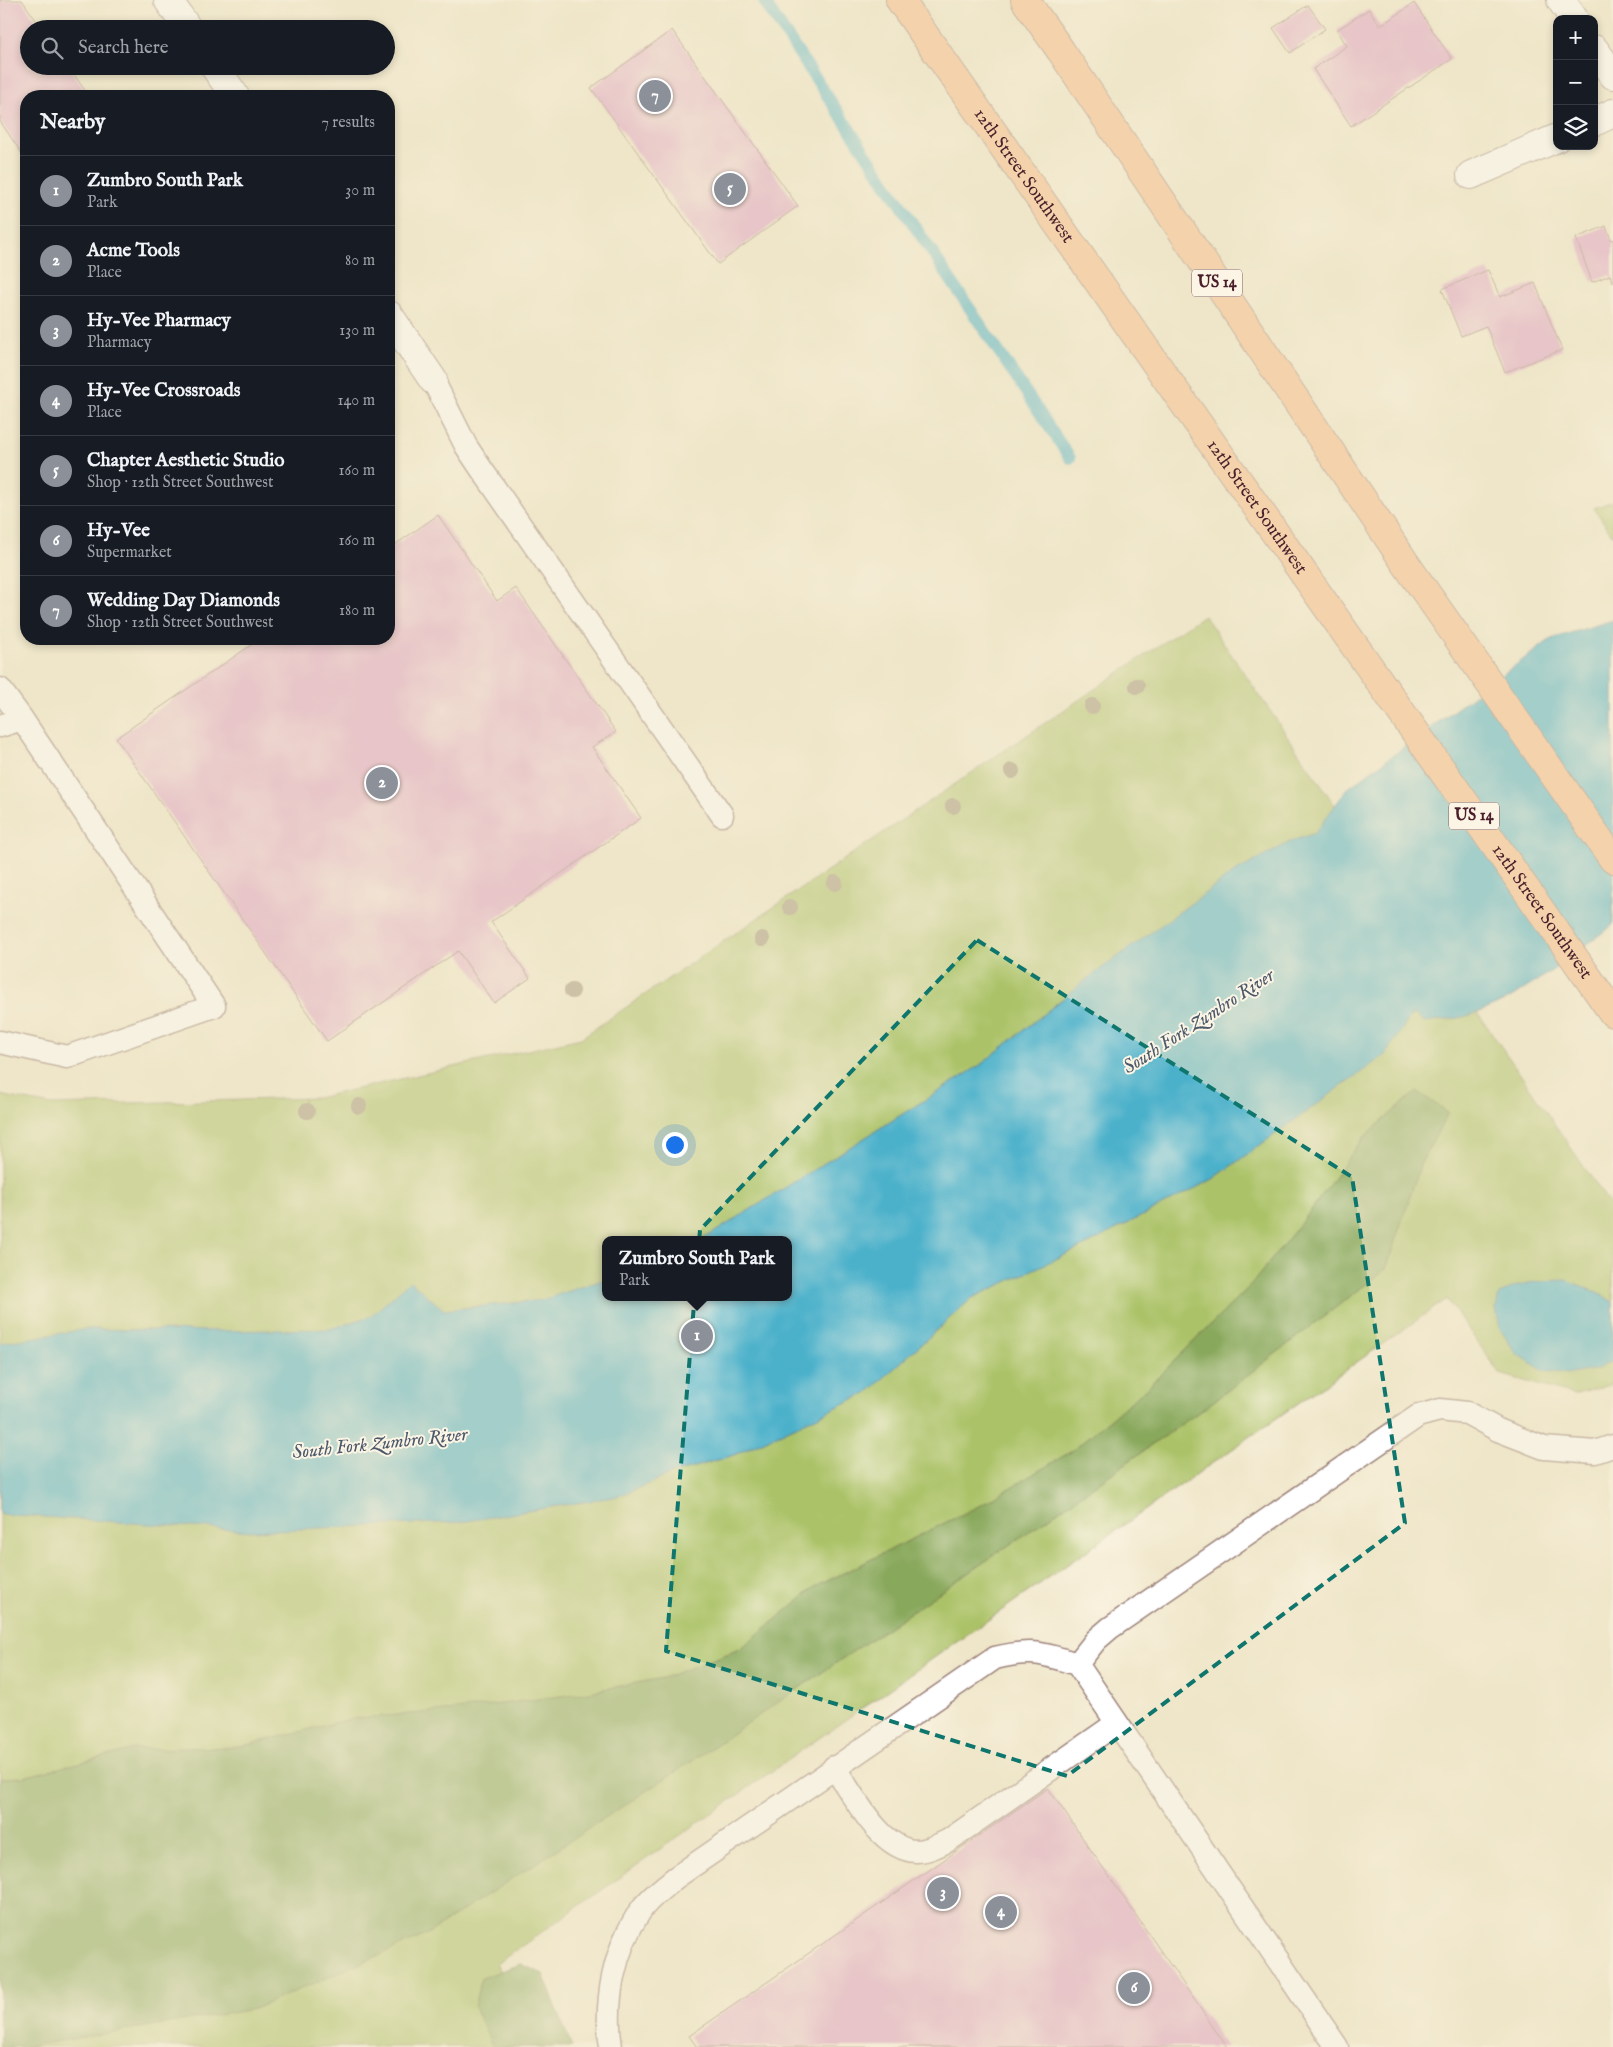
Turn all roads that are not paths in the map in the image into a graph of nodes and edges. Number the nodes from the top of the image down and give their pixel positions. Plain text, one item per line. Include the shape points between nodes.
1 (168, 0) edge
2 (900, 0) edge
3 (1024, 0) edge
4 (1561, 0) edge
5 (1571, 15) edge
6 (182, 20) edge
7 (1598, 54) edge
8 (220, 75) edge
9 (1613, 75) edge
10 (231, 90) edge
11 (1613, 114) edge
12 (1598, 120) edge
13 (1553, 140) edge
14 (1471, 175) dead end
15 (395, 324) edge
16 (433, 380) joint
17 (0, 689) edge
18 (22, 719) junction
19 (0, 726) edge
20 (722, 815) dead end
21 (1613, 859) edge
22 (1613, 1013) edge
23 (0, 1042) edge
24 (1613, 1446) edge
25 (1076, 1664) junction
26 (1117, 1723) junction
27 (834, 1767) junction
28 (611, 2047) edge
29 (1338, 2047) edge

1 - 6 street
2 - 22 main road, 12th Street Southwest / US 14
3 - 21 main road, US 14 via 1408,567
4 - 5 street
7 - 9 street
8 - 10 street
11 - 12 street
13 - 14 street
15 - 16 street
16 - 20 lane via 466,446
17 - 18 lane
18 - 19 lane
18 - 23 lane via 214,1006 66,1056
24 - 25 lane via 1595,1452 1544,1448 1498,1430 1467,1413 1440,1410 1418,1416 1110,1628
25 - 26 lane
25 - 27 lane via 1044,1653 1021,1652 995,1658
26 - 27 lane via 949,1840 934,1848 916,1851 899,1848 879,1833
26 - 29 lane
27 - 28 lane via 674,1878 641,1908 622,1946 610,1986 608,2028

